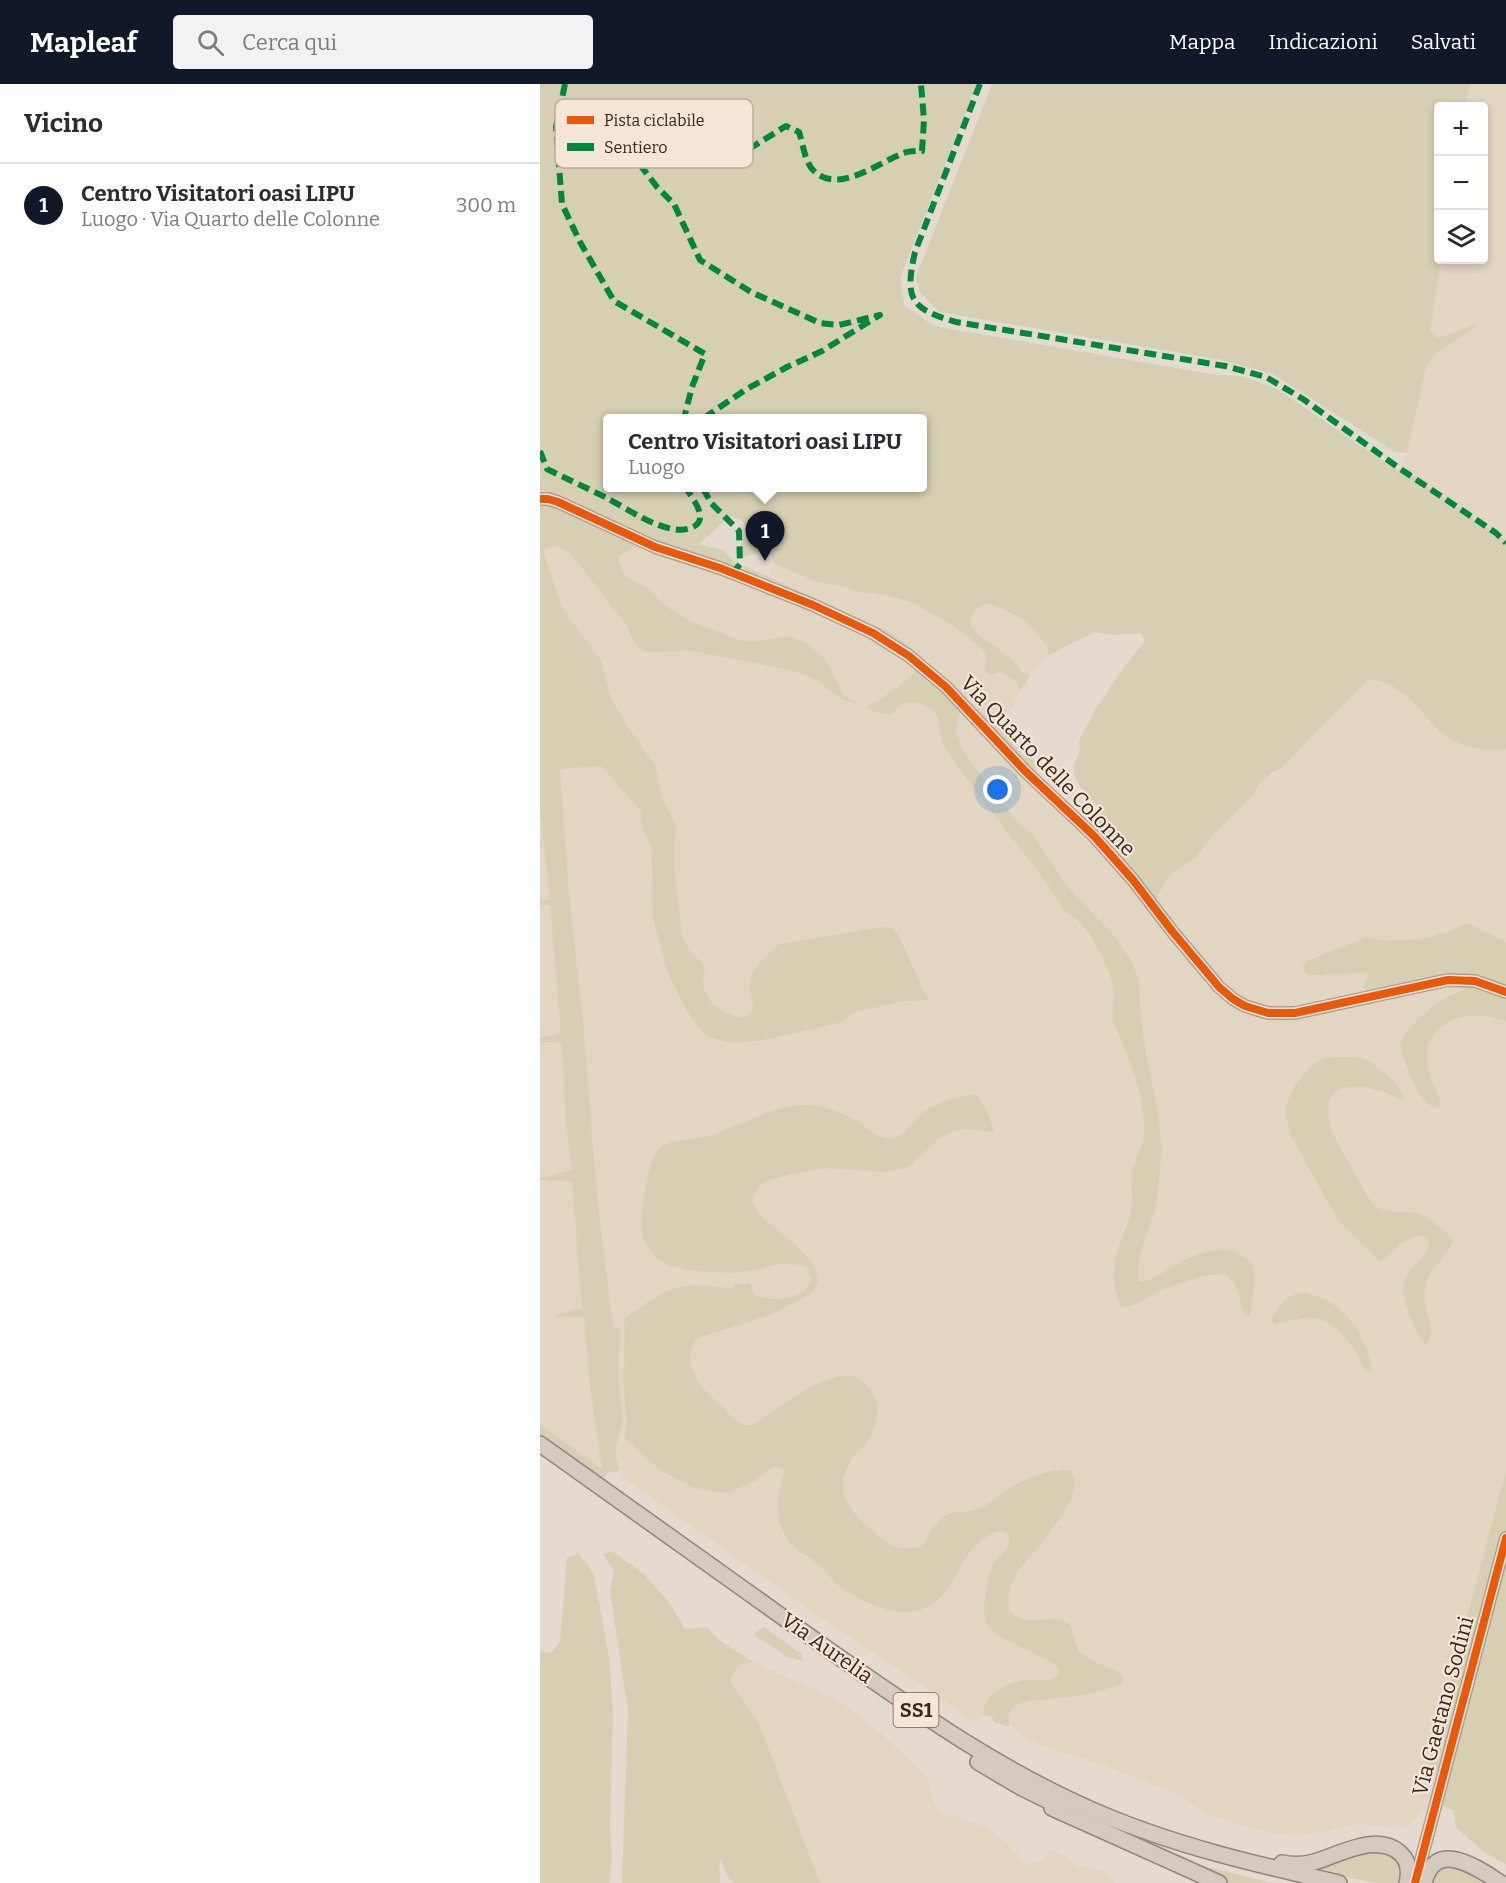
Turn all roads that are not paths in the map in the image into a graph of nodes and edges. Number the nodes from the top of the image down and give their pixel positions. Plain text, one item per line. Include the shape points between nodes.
1 (540, 499) edge
2 (1506, 992) edge
3 (540, 1444) edge
4 (540, 1457) edge
5 (1506, 1538) edge
6 (1012, 1782) junction
7 (1180, 1844) junction
8 (1416, 1880) edge
9 (1219, 1883) edge
10 (1297, 1883) edge
11 (1339, 1883) edge
12 (1501, 1883) edge

1 - 2 street, Via Quarto delle Colonne via 558,502 655,547 813,605 865,629 909,656 946,687 1025,771 1094,836 1219,987 1245,1006 1268,1013 1295,1013 1448,980 1475,981
3 - 7 highway, Via Aurelia / SS1 via 908,1706 976,1749 1063,1797
4 - 6 highway, Via Aurelia / SS1 via 903,1713
5 - 8 street, Via Gaetano Sodini
6 - 9 highway via 1054,1809
6 - 10 highway, Via Aurelia / SS1 via 1058,1806 1144,1841 1249,1873
7 - 8 highway via 1206,1845 1291,1865 1358,1846 1383,1845 1404,1858
7 - 11 highway, Via Aurelia / SS1
8 - 12 highway via 1436,1864 1457,1859

